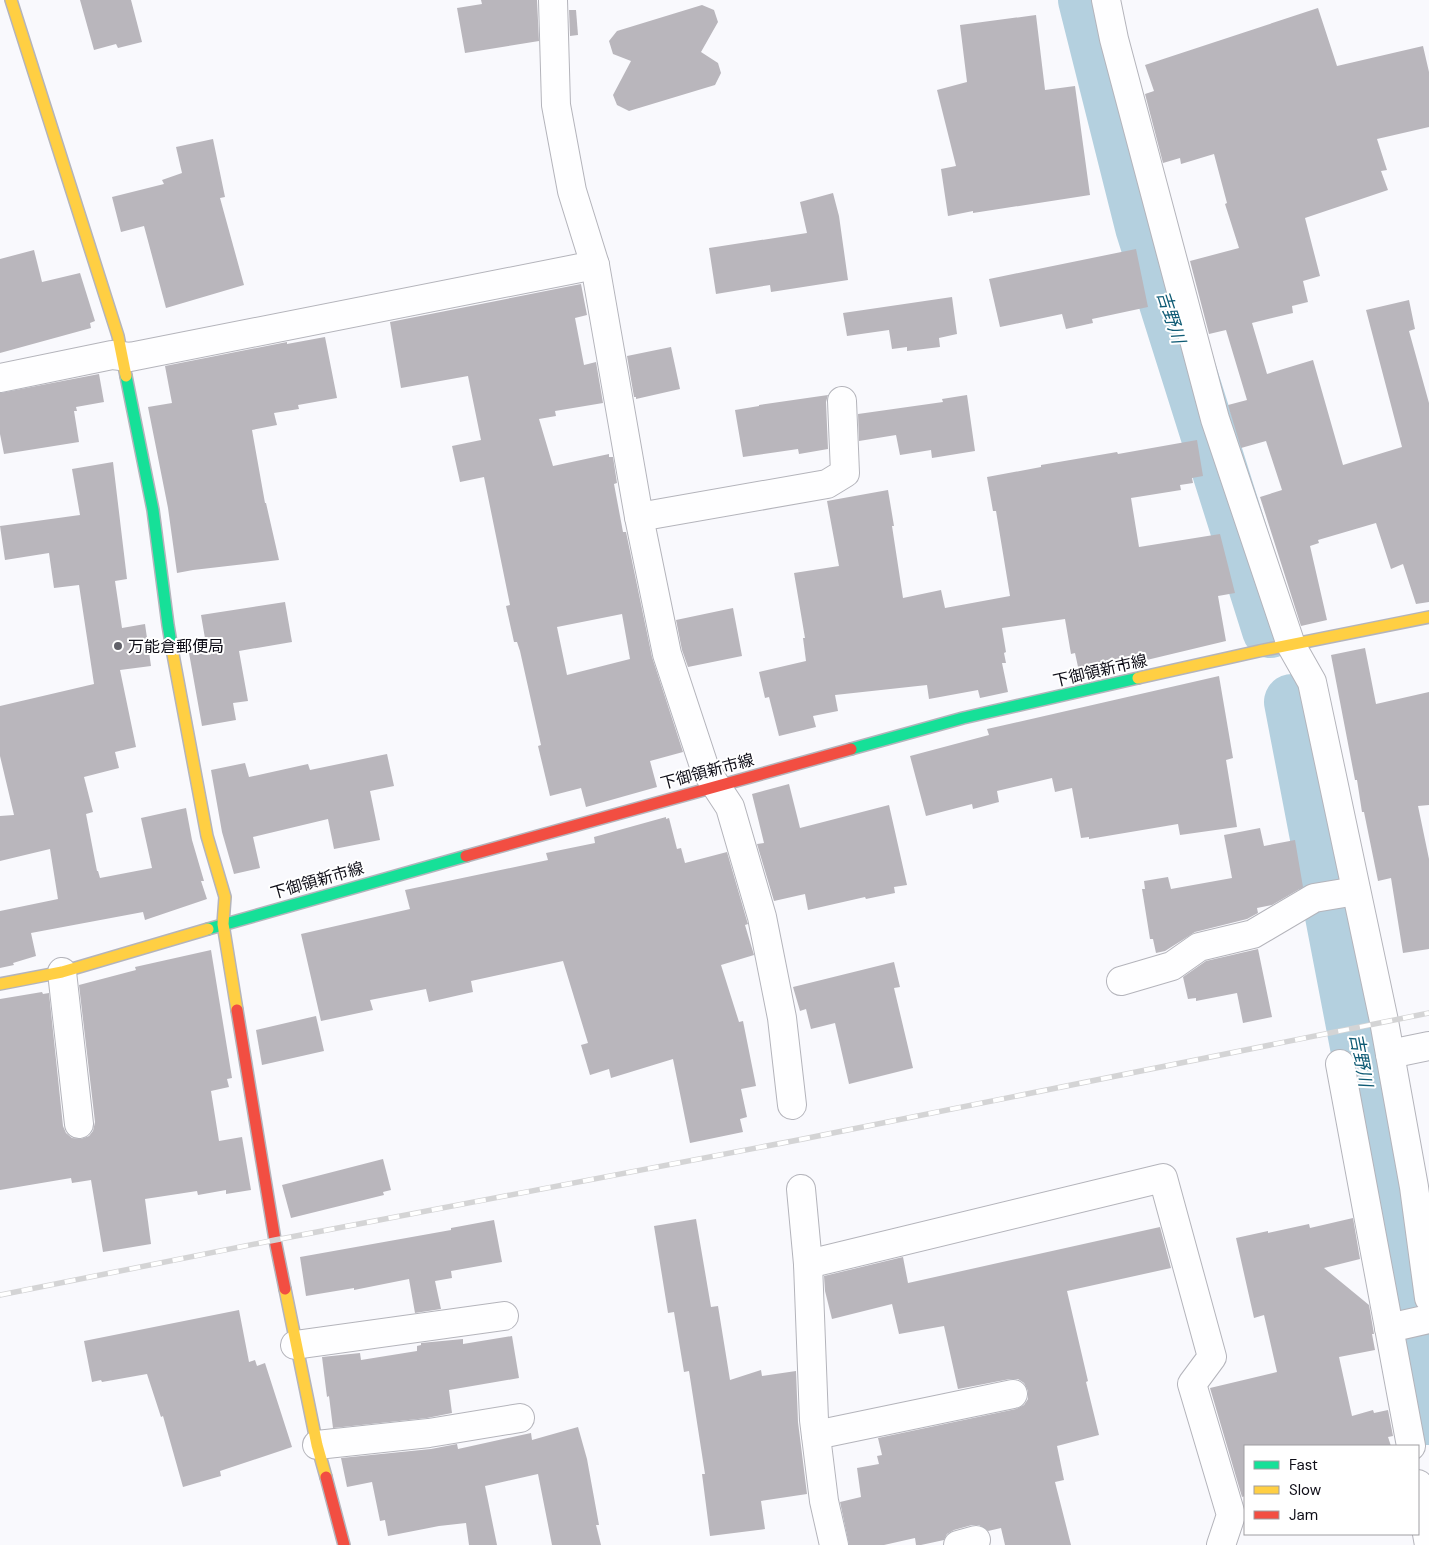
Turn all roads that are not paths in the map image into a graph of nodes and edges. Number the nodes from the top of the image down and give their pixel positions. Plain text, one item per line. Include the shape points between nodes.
1 (11, 0) edge
2 (554, 0) edge
3 (1106, 0) edge
4 (595, 265) junction
5 (122, 356) junction
6 (0, 378) edge
7 (842, 401) dead end
8 (638, 517) junction
9 (1429, 617) edge
10 (1291, 644) junction
11 (715, 786) junction
12 (1349, 892) junction
13 (223, 924) junction
14 (62, 972) junction
15 (1121, 981) dead end
16 (0, 984) edge
17 (1429, 1046) edge
18 (1390, 1054) junction
19 (1340, 1064) dead end
20 (792, 1105) dead end
21 (79, 1124) dead end
22 (1422, 1186) edge
23 (801, 1189) dead end
24 (808, 1264) junction
25 (1429, 1298) edge
26 (504, 1316) dead end
27 (1429, 1319) edge
28 (1389, 1328) junction
29 (295, 1345) junction
30 (1013, 1394) dead end
31 (520, 1418) dead end
32 (816, 1435) junction
33 (317, 1445) junction
34 (1411, 1445) edge
35 (1419, 1489) edge
36 (1429, 1544) edge
37 (344, 1545) edge
38 (834, 1545) edge
39 (1221, 1545) edge

1 - 5 street
2 - 4 street via 556,105 572,191
3 - 10 street via 1214,419
4 - 5 street
4 - 8 street
5 - 6 street via 112,355
5 - 13 street via 153,510 168,625 205,826 225,897
7 - 8 street via 845,473 827,484
8 - 11 street via 666,654 705,769
9 - 10 street, 下御領新市線
10 - 11 street, 下御領新市線 via 963,718
10 - 12 street via 1312,682
11 - 13 street, 下御領新市線
11 - 20 street via 730,807 762,918 782,1018
12 - 15 street via 1314,898 1253,934 1200,947 1172,966
12 - 18 street
13 - 14 street, 下御領新市線
13 - 29 street
14 - 16 street, 下御領新市線
14 - 21 street
17 - 18 street
18 - 22 street
19 - 28 street
22 - 25 street
23 - 24 street
24 - 32 street
24 - 39 street via 1163,1178 1212,1357 1192,1384 1231,1515
26 - 29 street
27 - 28 street
28 - 34 street
29 - 33 street
30 - 32 street
31 - 33 street via 429,1433
32 - 38 street via 824,1501
33 - 37 street
35 - 36 street

